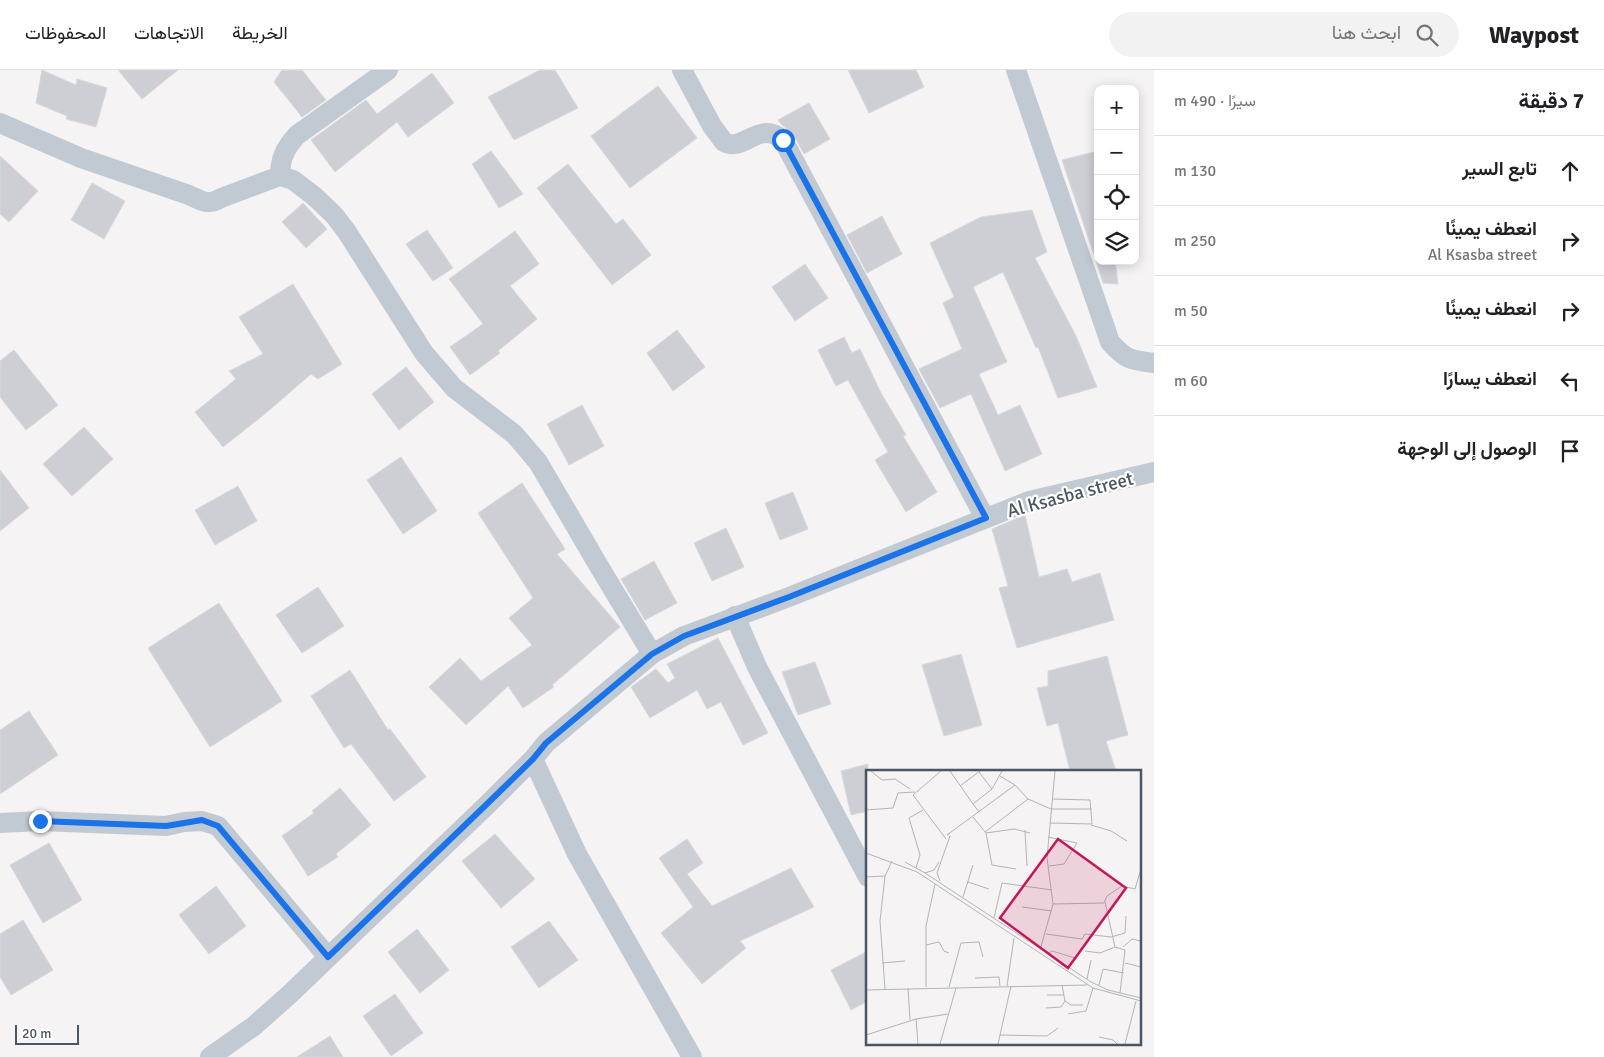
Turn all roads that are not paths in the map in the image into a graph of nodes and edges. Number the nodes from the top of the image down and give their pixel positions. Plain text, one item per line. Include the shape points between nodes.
1 (388, 70) edge
2 (682, 70) edge
3 (1016, 70) edge
4 (0, 123) edge
5 (280, 176) junction
6 (1154, 363) edge
7 (1154, 472) edge
8 (986, 518) junction
9 (735, 616) junction
10 (652, 654) junction
11 (533, 759) junction
12 (0, 823) edge
13 (866, 873) edge
14 (328, 957) junction
15 (210, 1057) edge
16 (692, 1057) edge

1 - 5 street via 296,136 285,149
2 - 8 street via 724,142 734,145 770,132 783,140
3 - 6 street via 1110,342 1121,354
4 - 5 street via 81,158 203,202 213,203
5 - 10 street via 304,187 334,215 424,353 454,388 529,450
7 - 8 street, Al Ksasba street via 1029,501
8 - 9 street, Al Ksasba street
9 - 10 street, Al Ksasba street via 684,636
9 - 13 street via 757,667
10 - 11 street, Al Ksasba street via 546,743
11 - 14 street, Al Ksasba street
11 - 16 street via 578,854
12 - 14 street via 40,821 166,826 202,820 218,826
14 - 15 street, Al Ksasba street via 254,1026

